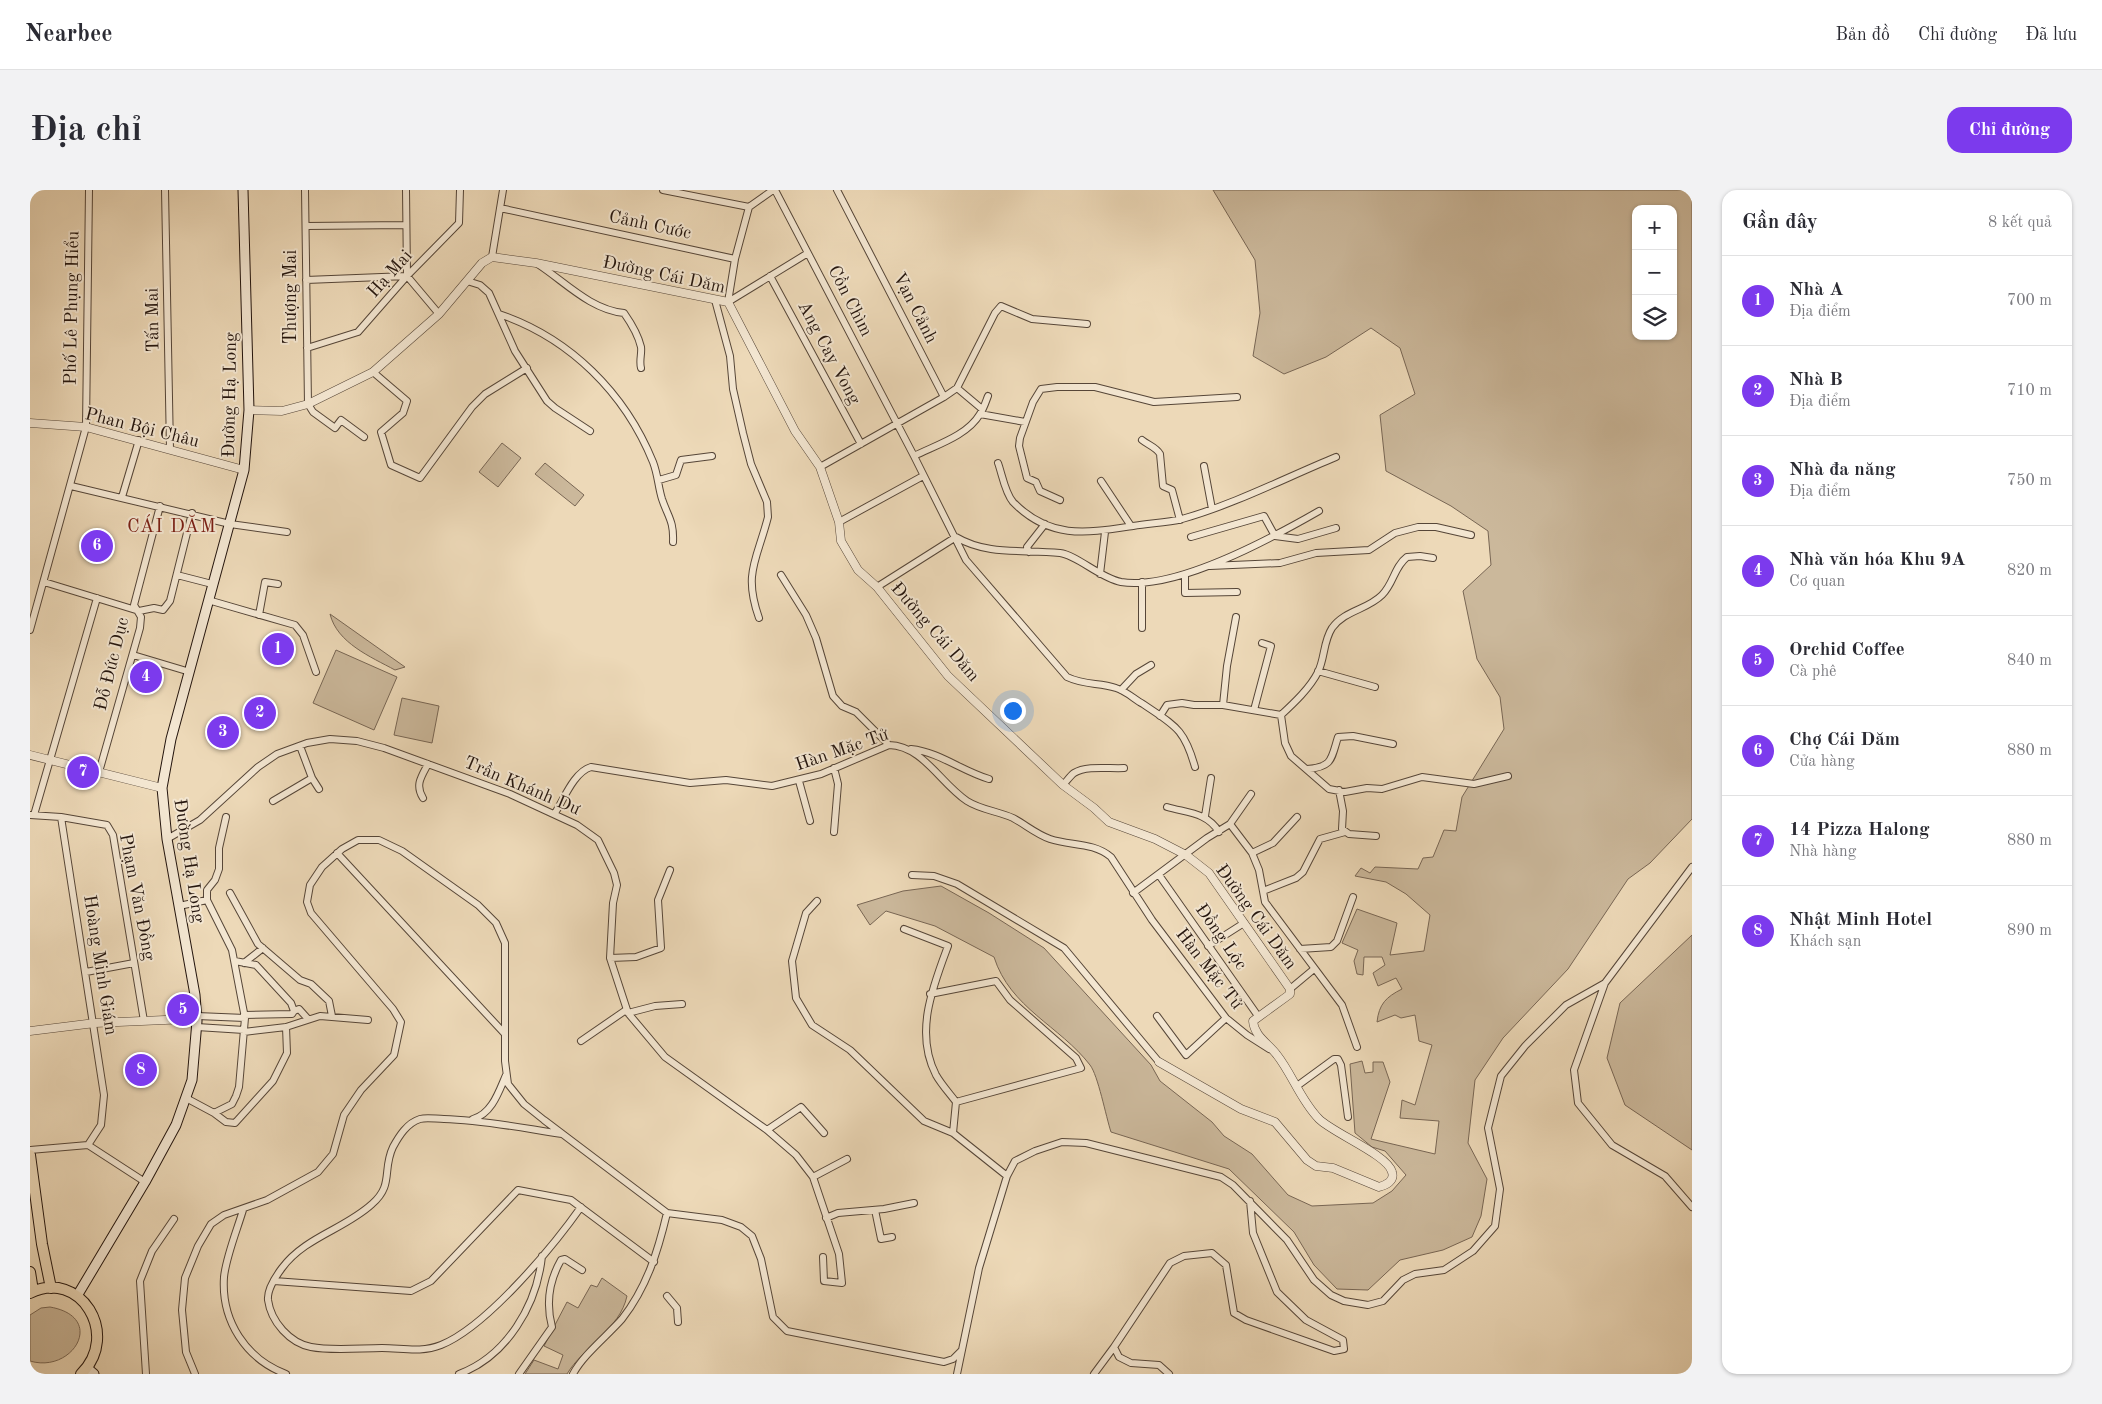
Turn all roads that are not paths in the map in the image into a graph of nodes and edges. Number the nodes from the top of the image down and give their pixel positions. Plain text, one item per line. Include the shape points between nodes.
1 (89, 190) edge
2 (165, 190) edge
3 (244, 190) edge
4 (305, 190) edge
5 (406, 190) edge
6 (460, 190) edge
7 (503, 190) edge
8 (663, 190) edge
9 (774, 190) edge
10 (837, 190) edge
11 (748, 207) junction
12 (500, 208) junction
13 (406, 225) junction
14 (306, 226) junction
15 (808, 252) junction
16 (492, 257) junction
17 (735, 259) junction
18 (536, 263) junction
19 (407, 276) junction
20 (770, 276) junction
21 (306, 280) junction
22 (467, 281) junction
23 (715, 300) junction
24 (728, 302) junction
25 (439, 314) junction
26 (499, 314) junction
27 (1087, 324) dead end
28 (307, 348) junction
29 (527, 368) junction
30 (641, 368) dead end
31 (373, 372) junction
32 (957, 388) junction
33 (988, 396) dead end
34 (944, 397) junction
35 (1237, 397) dead end
36 (308, 404) junction
37 (249, 410) junction
38 (981, 411) junction
39 (1025, 422) junction
40 (30, 423) edge
41 (897, 425) junction
42 (86, 427) junction
43 (590, 431) dead end
44 (364, 436) dead end
45 (139, 440) junction
46 (1142, 440) dead end
47 (862, 444) junction
48 (170, 449) junction
49 (712, 456) dead end
50 (914, 456) junction
51 (1336, 457) dead end
52 (998, 463) dead end
53 (1204, 466) dead end
54 (820, 467) junction
55 (244, 470) junction
56 (923, 476) junction
57 (659, 480) junction
58 (1101, 481) dead end
59 (71, 486) junction
60 (122, 497) junction
61 (1060, 500) dead end
62 (160, 506) junction
63 (1212, 509) junction
64 (1319, 511) dead end
65 (192, 513) junction
66 (1180, 520) junction
67 (839, 522) junction
68 (230, 524) junction
69 (1045, 524) junction
70 (1131, 526) junction
71 (1336, 528) dead end
72 (287, 532) dead end
73 (1105, 532) junction
74 (1471, 535) dead end
75 (1274, 536) junction
76 (956, 537) junction
77 (1191, 538) dead end
78 (673, 542) dead end
79 (1029, 552) junction
80 (1433, 558) dead end
81 (1203, 566) junction
82 (1100, 574) junction
83 (1185, 574) junction
84 (177, 575) junction
85 (781, 575) dead end
86 (44, 582) junction
87 (1142, 582) junction
88 (212, 584) junction
89 (278, 584) dead end
90 (877, 587) junction
91 (1237, 592) dead end
92 (97, 598) junction
93 (208, 600) junction
94 (139, 611) junction
95 (258, 615) junction
96 (1236, 617) dead end
97 (759, 618) dead end
98 (1142, 628) dead end
99 (30, 630) edge
100 (1262, 643) dead end
101 (133, 655) junction
102 (1152, 666) dead end
103 (190, 672) junction
104 (316, 672) dead end
105 (1318, 672) junction
106 (1375, 687) dead end
107 (1121, 690) junction
108 (1223, 705) junction
109 (1254, 710) junction
110 (1280, 715) junction
111 (1160, 716) junction
112 (1394, 744) dead end
113 (300, 746) junction
114 (888, 746) junction
115 (910, 749) junction
116 (30, 755) edge
117 (50, 759) junction
118 (428, 764) junction
119 (1195, 767) dead end
120 (834, 768) junction
121 (1124, 768) dead end
122 (1307, 769) junction
123 (99, 772) junction
124 (1508, 776) dead end
125 (312, 778) junction
126 (989, 778) dead end
127 (1211, 778) dead end
128 (800, 781) junction
129 (1063, 785) junction
130 (162, 788) junction
131 (319, 789) dead end
132 (1338, 790) junction
133 (1251, 794) dead end
134 (423, 798) dead end
135 (273, 801) dead end
136 (1167, 807) dead end
137 (555, 813) junction
138 (32, 815) edge
139 (1205, 816) junction
140 (61, 817) junction
141 (226, 817) dead end
142 (1297, 817) dead end
143 (810, 820) dead end
144 (1230, 824) junction
145 (834, 832) dead end
146 (1219, 832) junction
147 (1345, 832) junction
148 (1376, 836) dead end
149 (167, 838) junction
150 (1252, 853) junction
151 (337, 854) junction
152 (1186, 855) junction
153 (1692, 867) edge
154 (670, 870) dead end
155 (912, 874) dead end
156 (1159, 875) junction
157 (1263, 891) junction
158 (230, 893) dead end
159 (1133, 893) junction
160 (1353, 897) dead end
161 (207, 900) junction
162 (817, 901) dead end
163 (179, 906) junction
164 (1244, 923) junction
165 (904, 929) dead end
166 (1208, 946) junction
167 (263, 948) junction
168 (1300, 949) junction
169 (610, 958) junction
170 (235, 961) junction
171 (134, 963) junction
172 (244, 963) junction
173 (1314, 969) junction
174 (86, 972) junction
175 (1605, 983) junction
176 (1290, 989) junction
177 (930, 994) junction
178 (682, 1004) dead end
179 (294, 1011) junction
180 (627, 1011) junction
181 (278, 1015) junction
182 (332, 1016) junction
183 (1157, 1016) dead end
184 (1258, 1016) junction
185 (244, 1017) junction
186 (1226, 1018) junction
187 (308, 1019) junction
188 (368, 1020) dead end
189 (144, 1021) junction
190 (197, 1021) junction
191 (95, 1023) junction
192 (283, 1027) junction
193 (30, 1030) edge
194 (244, 1031) junction
195 (504, 1032) junction
196 (581, 1041) dead end
197 (1357, 1047) dead end
198 (1277, 1054) junction
199 (1159, 1062) joint
200 (506, 1074) junction
201 (1297, 1086) junction
202 (186, 1098) junction
203 (956, 1102) junction
204 (214, 1113) junction
205 (1348, 1117) dead end
206 (468, 1119) junction
207 (767, 1130) junction
208 (824, 1133) dead end
209 (953, 1133) junction
210 (563, 1134) junction
211 (88, 1145) junction
212 (30, 1150) edge
213 (30, 1155) edge
214 (847, 1159) dead end
215 (1007, 1176) junction
216 (813, 1177) junction
217 (145, 1182) junction
218 (1250, 1201) junction
219 (914, 1203) dead end
220 (1692, 1207) edge
221 (581, 1208) junction
222 (243, 1210) junction
223 (875, 1210) junction
224 (667, 1213) junction
225 (826, 1218) junction
226 (174, 1219) dead end
227 (892, 1237) dead end
228 (542, 1256) junction
229 (823, 1257) dead end
230 (654, 1262) junction
231 (582, 1270) dead end
232 (30, 1272) edge
233 (274, 1281) junction
234 (51, 1288) junction
235 (32, 1292) edge
236 (77, 1296) junction
237 (667, 1296) dead end
238 (678, 1322) dead end
239 (1114, 1347) junction
240 (961, 1352) junction
241 (87, 1372) edge
242 (146, 1374) edge
243 (195, 1374) edge
244 (286, 1374) edge
245 (459, 1374) edge
246 (519, 1374) edge
247 (573, 1374) edge
248 (957, 1374) edge
249 (1094, 1374) edge
250 (1169, 1374) edge

1 - 42 street, Phố Lê Phụng Hiểu
2 - 48 street, Tấn Mai
3 - 37 main road, Đường Hạ Long
4 - 14 street, Thượng Mai
5 - 13 street
6 - 19 street, Hạ Mai via 459,223
7 - 12 street
8 - 11 street
9 - 11 street
9 - 15 street, Cồn Chìm
10 - 34 street, Vạn Cảnh
11 - 17 street
12 - 16 street
12 - 17 street, Cảnh Cước
13 - 14 street
13 - 19 street
14 - 21 street, Thượng Mai
15 - 20 street
15 - 41 street, Cồn Chìm
16 - 18 street, Đường Cái Dăm
16 - 22 street via 482,263
17 - 24 street
18 - 23 street, Đường Cái Dăm
18 - 30 street via 610,312 624,313 632,324 641,349
19 - 21 street
19 - 25 street
19 - 28 street, Hạ Mai via 358,332
20 - 24 street
20 - 47 street, Ang Cay Vong
21 - 28 street, Thượng Mai
22 - 25 street
22 - 26 street via 480,285 489,293
23 - 24 street, Đường Cái Dăm
23 - 97 street via 730,356 742,433 750,464 768,508 750,582
24 - 54 street, Đường Cái Dăm via 795,431
25 - 31 street
26 - 29 street
26 - 57 street via 553,339 596,376 634,421
27 - 32 street via 1032,319 1001,306
28 - 36 street, Thượng Mai
29 - 31 street via 485,394 472,407 420,478 391,465 381,432 403,413 407,400
29 - 43 street via 554,408
31 - 36 street
32 - 34 street
32 - 38 street
33 - 38 street
34 - 41 street
35 - 39 street via 1154,402 1095,388 1057,387 1042,389
36 - 37 street via 282,411
36 - 44 street via 313,412 335,428 341,420
37 - 55 main road, Đường Hạ Long
38 - 39 street
38 - 50 street via 956,436
39 - 61 street via 1019,446 1027,478 1036,482 1040,491
40 - 42 street, Phan Bội Châu
41 - 47 street
41 - 50 street, Cồn Chìm
42 - 45 street, Phan Bội Châu
42 - 59 street, Phố Lê Phụng Hiểu
45 - 48 street, Phan Bội Châu
45 - 60 street
46 - 66 street via 1158,449 1163,486 1172,490
47 - 54 street
48 - 55 street, Phan Bội Châu
49 - 57 street via 681,460 676,475
50 - 56 street, Cồn Chìm
51 - 63 street
52 - 69 street via 1012,501
53 - 63 street
54 - 67 street, Đường Cái Dăm
55 - 68 main road, Đường Hạ Long
56 - 67 street
56 - 76 street, Cồn Chìm
57 - 78 street via 662,499 674,526
58 - 70 street
59 - 60 street
59 - 86 street, Phố Lê Phụng Hiểu
60 - 62 street
62 - 65 street
62 - 94 street, Đỗ Đức Dục via 134,605
63 - 66 street
64 - 75 street
65 - 68 street
65 - 84 street
66 - 70 street
67 - 90 street, Đường Cái Dăm via 841,541 850,558
68 - 72 street
68 - 88 main road, Đường Hạ Long
69 - 73 street via 1077,533
69 - 79 street via 1028,547
70 - 73 street
71 - 75 street via 1298,539
73 - 82 street
74 - 81 street via 1436,527 1418,527 1395,532 1369,550 1316,553 1280,563
75 - 77 street via 1264,516
75 - 81 street
76 - 79 street via 971,546
76 - 90 street
76 - 107 street, Cồn Chìm via 975,572 1068,677 1087,685
79 - 82 street via 1062,553
80 - 105 street via 1407,557 1382,595 1339,619 1325,643
81 - 83 street
82 - 87 street via 1118,581
83 - 87 street
83 - 91 street via 1185,593
84 - 88 street
84 - 94 street via 165,608
85 - 114 street via 809,622 833,696 842,706 856,712
86 - 92 street
86 - 99 street, Phố Lê Phụng Hiểu
87 - 98 street
88 - 93 main road, Đường Hạ Long
89 - 95 street via 265,582
90 - 129 street, Đường Cái Dăm via 948,676
92 - 94 street
92 - 117 street
93 - 95 street
93 - 103 main road, Đường Hạ Long
94 - 101 street, Đỗ Đức Dục via 140,628
95 - 104 street via 295,625 303,635
96 - 108 street
100 - 109 street via 1271,646
101 - 103 street
101 - 123 street, Đỗ Đức Dục
102 - 107 street via 1136,674
103 - 130 main road, Đường Hạ Long via 171,739
105 - 106 street
105 - 110 street
107 - 111 street
108 - 109 street
108 - 111 street via 1167,705
109 - 110 street
110 - 122 street via 1291,756
111 - 119 street via 1182,733
112 - 122 street via 1353,736 1338,737 1330,762 1323,768
113 - 118 street, Trần Khánh Dư via 330,739 357,741
113 - 125 street
113 - 149 street, Trần Khánh Dư via 278,754 258,767 200,820
114 - 115 street, Hàn Mặc Tử
114 - 120 street, Hàn Mặc Tử
115 - 126 street via 934,754
115 - 159 street, Hàn Mặc Tử via 968,801 1013,818 1038,835 1104,851
116 - 117 street
117 - 123 street
117 - 138 street
118 - 134 street via 418,783
118 - 137 street, Trần Khánh Dư
120 - 128 street, Hàn Mặc Tử
120 - 145 street via 838,784
121 - 129 street via 1079,771
122 - 132 street via 1329,789
123 - 130 street
124 - 132 street via 1474,784 1422,777 1382,788
125 - 131 street
125 - 135 street
127 - 139 street
128 - 137 street, Hàn Mặc Tử via 772,786 726,780 690,783 591,767 575,780
128 - 143 street
129 - 152 street, Đường Cái Dăm via 1109,822
130 - 149 main road, Đường Hạ Long
132 - 147 street
133 - 144 street
136 - 139 street
137 - 169 street, Trần Khánh Dư via 598,840 614,873 617,885
138 - 140 street, Phạm Văn Đồng
139 - 146 street
140 - 171 street, Phạm Văn Đồng via 107,825 113,835
140 - 174 street, Hoàng Minh Giám
141 - 161 street via 219,848 219,868 207,890
142 - 150 street via 1273,843
144 - 146 street
144 - 150 street
146 - 152 street
147 - 148 street
147 - 157 street via 1320,839 1303,872
149 - 163 main road, Đường Hạ Long
150 - 157 street
151 - 195 street
151 - 195 street via 358,840 379,840 410,856 478,905 496,923 505,943
151 - 222 street via 322,867 310,885 307,902 311,913 393,1009 401,1022 399,1037 394,1055 361,1090 344,1114 333,1154 318,1172
152 - 156 street
152 - 164 street, Đường Cái Dăm via 1209,873
153 - 175 street
154 - 169 street via 658,900 661,948 636,957
155 - 199 street via 934,876 957,884 1064,948
156 - 159 street
156 - 166 street, Đồng Lộc
157 - 168 street via 1266,902
158 - 167 street
159 - 186 street, Hàn Mặc Tử
160 - 168 street via 1337,941 1331,947
161 - 163 street
161 - 170 street
162 - 209 street via 806,913 792,961 796,998 812,1025 850,1050 924,1121
163 - 190 main road, Đường Hạ Long
164 - 166 street
164 - 176 street, Đường Cái Dăm
165 - 177 street via 948,946
166 - 184 street, Đồng Lộc
167 - 172 street
167 - 182 street via 329,1001
168 - 173 street
169 - 180 street, Trần Khánh Dư
170 - 172 street
170 - 185 street
171 - 174 street
171 - 189 street, Phạm Văn Đồng
172 - 179 street via 252,963 259,969
173 - 176 street
173 - 197 street via 1342,1005
174 - 191 street, Hoàng Minh Giám
175 - 218 street via 1566,1005 1525,1046 1501,1076 1488,1128 1500,1189 1495,1226 1473,1251 1444,1270 1416,1274 1403,1280 1383,1301 1368,1305 1344,1301 1331,1295 1314,1280 1287,1240
175 - 220 street via 1574,1070 1578,1103 1612,1146 1665,1176
176 - 184 street, Đường Cái Dăm via 1290,994
177 - 203 street via 925,1044 936,1075
177 - 203 street via 996,981 1010,1000 1076,1058 1080,1068
178 - 180 street
179 - 181 street
179 - 187 street via 298,1009
180 - 196 street
180 - 207 street, Trần Khánh Dư via 665,1057
181 - 185 street
181 - 192 street
182 - 187 street
182 - 188 street
183 - 186 street via 1186,1055
184 - 198 street via 1253,1025
185 - 190 street
185 - 194 street
186 - 198 street, Hàn Mặc Tử
187 - 192 street
189 - 190 street
189 - 191 street
190 - 194 street
190 - 202 main road, Đường Hạ Long via 192,1080
191 - 193 street
191 - 211 street, Hoàng Minh Giám via 104,1095 101,1125
192 - 194 street
192 - 204 street via 287,1053 273,1081 234,1123 226,1122
194 - 204 street via 236,1096 232,1104
195 - 200 street
198 - 201 street
199 - 201 street via 1241,1109 1276,1122 1307,1160 1316,1166 1333,1168 1379,1188 1388,1184 1392,1171 1383,1160 1318,1118
200 - 206 street via 495,1101 475,1120
200 - 210 street via 508,1084 524,1104
201 - 205 street via 1338,1059 1342,1064
202 - 204 street
202 - 217 main road, Đường Hạ Long via 176,1125
203 - 209 street
206 - 210 street
206 - 233 street via 419,1120 406,1128 388,1157 387,1181 382,1195 364,1211 295,1253
207 - 208 street via 801,1107
207 - 216 street, Trần Khánh Dư via 796,1155
209 - 215 street
210 - 224 street
211 - 212 street
211 - 217 street
213 - 234 main road
214 - 216 street
215 - 218 street via 1015,1161 1035,1151 1062,1142 1086,1143 1221,1177
215 - 240 street via 979,1268
216 - 225 street, Trần Khánh Dư
217 - 236 main road, Đường Hạ Long
218 - 239 street via 1253,1233 1277,1292 1306,1320 1343,1340 1344,1349 1334,1351 1234,1313 1226,1265 1212,1253 1184,1256 1170,1263
219 - 223 street
221 - 228 street
221 - 230 street
221 - 233 street via 560,1196 518,1190 431,1281 411,1291
222 - 243 street via 224,1215 211,1224 185,1278 182,1310 186,1352
222 - 244 street via 224,1276 230,1321 256,1358
223 - 225 street via 838,1213
223 - 227 street via 881,1239
224 - 230 street
224 - 240 street via 722,1220 741,1227 752,1236 761,1259 774,1317 787,1331 944,1362
225 - 229 street, Trần Khánh Dư via 839,1254 842,1284 824,1281
226 - 242 street via 152,1251 140,1281
228 - 233 street via 459,1337 419,1351 311,1348 296,1342 281,1330 273,1315 268,1300
228 - 245 street via 530,1306 516,1328 491,1355
230 - 247 street via 641,1290 622,1318
231 - 246 street via 565,1259 561,1260 552,1276 548,1311 552,1327
232 - 235 main road
234 - 235 main road
234 - 236 main road
236 - 241 main road via 91,1311 98,1330 97,1350
237 - 238 street via 677,1308
239 - 249 street
239 - 250 street via 1119,1357 1131,1363 1159,1365
240 - 248 street

